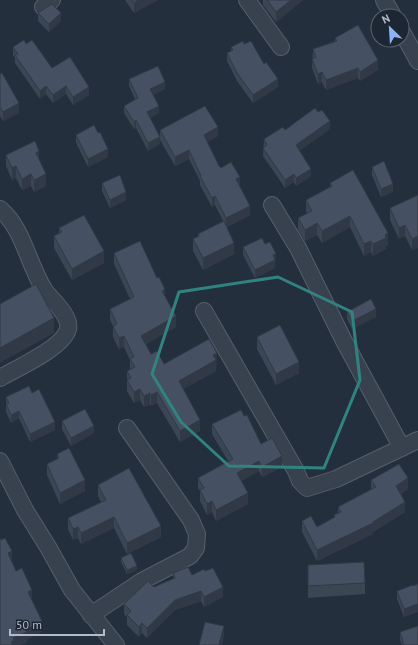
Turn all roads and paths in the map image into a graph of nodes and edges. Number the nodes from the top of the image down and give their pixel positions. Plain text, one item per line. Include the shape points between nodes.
1 (246, 0) edge
2 (410, 46) edge
3 (281, 47) dead end
4 (418, 61) edge
5 (272, 205) dead end
6 (0, 208) edge
7 (204, 311) dead end
8 (0, 378) edge
9 (127, 428) dead end
10 (418, 440) edge
11 (402, 448) junction
12 (0, 461) edge
13 (91, 615) junction
14 (116, 645) edge

1 - 3 street
2 - 4 street
5 - 11 street via 298,248 344,341
6 - 8 street via 16,229 45,290 68,322 68,329 62,340 53,347
7 - 11 street via 300,481 307,488 336,479
9 - 13 street via 191,520 197,534 196,548 190,556 142,581
10 - 11 street
12 - 13 street via 24,510 72,590
13 - 14 street

